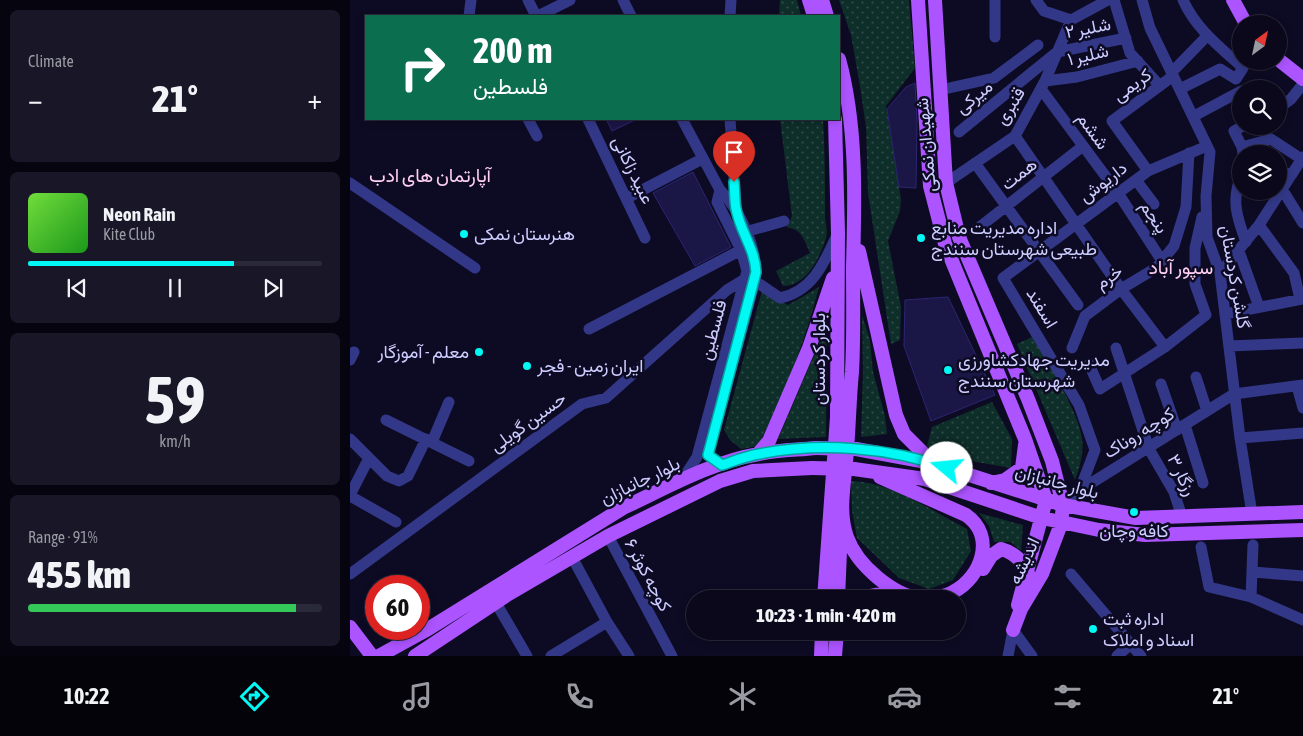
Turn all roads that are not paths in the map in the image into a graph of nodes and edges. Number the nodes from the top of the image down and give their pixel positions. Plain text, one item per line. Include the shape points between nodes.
1 (471, 0) edge
2 (528, 0) edge
3 (570, 0) edge
4 (623, 0) edge
5 (731, 0) edge
6 (809, 0) edge
7 (822, 0) edge
8 (918, 0) edge
9 (934, 0) edge
10 (995, 0) edge
11 (1036, 0) edge
12 (1108, 0) edge
13 (1114, 0) edge
14 (1142, 0) edge
15 (1184, 0) edge
16 (1233, 0) edge
17 (469, 15) edge
18 (536, 15) edge
19 (539, 15) edge
20 (630, 15) edge
21 (730, 15) edge
22 (814, 15) edge
23 (827, 15) edge
24 (1241, 15) edge
25 (1071, 20) junction
26 (1207, 36) junction
27 (995, 37) dead end
28 (1126, 38) junction
29 (1038, 45) dead end
30 (1057, 52) junction
31 (1138, 61) junction
32 (840, 63) edge
33 (1288, 67) edge
34 (1172, 74) junction
35 (1303, 79) edge
36 (1236, 80) joint
37 (1303, 84) edge
38 (1043, 85) junction
39 (1160, 86) junction
40 (1180, 89) junction
41 (940, 90) junction
42 (1232, 95) edge
43 (1287, 102) edge
44 (1194, 116) junction
45 (529, 120) edge
46 (588, 120) edge
47 (682, 120) edge
48 (730, 120) edge
49 (835, 120) edge
50 (959, 132) dead end
51 (537, 136) dead end
52 (1015, 136) junction
53 (1255, 145) edge
54 (1281, 145) edge
55 (1083, 146) junction
56 (1207, 146) junction
57 (1287, 149) edge
58 (1189, 153) junction
59 (702, 159) junction
60 (1303, 159) edge
61 (975, 163) junction
62 (1148, 171) junction
63 (1287, 173) edge
64 (1292, 174) junction
65 (1043, 178) junction
66 (1136, 180) junction
67 (1287, 182) edge
68 (350, 183) edge
69 (946, 183) junction
70 (720, 190) junction
71 (1118, 194) junction
72 (1206, 196) junction
73 (1287, 197) edge
74 (627, 198) junction
75 (1236, 200) edge
76 (1275, 200) edge
77 (1154, 204) dead end
78 (1006, 206) junction
79 (736, 213) junction
80 (784, 221) dead end
81 (1303, 223) edge
82 (1077, 224) junction
83 (1259, 225) junction
84 (977, 228) dead end
85 (745, 232) junction
86 (855, 232) junction
87 (838, 233) junction
88 (645, 238) dead end
89 (1242, 246) junction
90 (741, 250) junction
91 (1039, 252) junction
92 (1162, 261) junction
93 (837, 266) junction
94 (475, 268) dead end
95 (1220, 272) junction
96 (819, 273) junction
97 (1004, 278) joint
98 (750, 280) junction
99 (1121, 289) junction
100 (1301, 299) edge
101 (1078, 305) dead end
102 (1258, 307) junction
103 (1225, 314) junction
104 (589, 329) dead end
105 (1303, 343) edge
106 (1165, 346) junction
107 (1229, 346) junction
108 (1072, 348) dead end
109 (1116, 348) dead end
110 (1088, 364) dead end
111 (1125, 373) junction
112 (1196, 378) dead end
113 (1161, 384) dead end
114 (1300, 386) edge
115 (1234, 394) junction
116 (449, 402) dead end
117 (1303, 408) edge
118 (1207, 411) junction
119 (386, 420) dead end
120 (1181, 428) junction
121 (1303, 433) edge
122 (1240, 438) junction
123 (350, 439) edge
124 (1025, 439) junction
125 (429, 441) junction
126 (1149, 449) junction
127 (758, 454) junction
128 (368, 458) junction
129 (470, 461) dead end
130 (932, 463) junction
131 (722, 465) junction
132 (858, 469) junction
133 (682, 480) junction
134 (991, 483) junction
135 (1203, 483) dead end
136 (1079, 492) junction
137 (350, 496) edge
138 (1046, 500) junction
139 (1063, 506) junction
140 (842, 510) junction
141 (1303, 512) edge
142 (1252, 514) junction
143 (1182, 517) junction
144 (1042, 518) junction
145 (396, 522) dead end
146 (1061, 524) junction
147 (1303, 530) edge
148 (608, 536) junction
149 (1253, 546) dead end
150 (1201, 547) dead end
151 (572, 557) junction
152 (1026, 570) junction
153 (1253, 572) junction
154 (350, 574) edge
155 (1042, 574) junction
156 (1071, 574) dead end
157 (1303, 576) edge
158 (825, 590) edge
159 (838, 590) edge
160 (894, 590) edge
161 (956, 590) edge
162 (966, 590) edge
163 (1250, 597) junction
164 (496, 602) junction
165 (1303, 620) edge
166 (608, 622) junction
167 (350, 627) edge
168 (1012, 630) junction
169 (822, 640) edge
170 (836, 640) edge
171 (1131, 644) junction
172 (372, 656) edge
173 (379, 656) edge
174 (415, 656) edge
175 (527, 656) edge
176 (551, 656) edge
177 (629, 656) edge
178 (672, 656) edge
179 (821, 656) edge
180 (835, 656) edge
181 (1008, 656) edge
182 (1032, 656) edge
183 (1117, 656) edge
184 (1141, 656) edge

1 - 17 street
2 - 18 street
3 - 19 street
4 - 20 street
5 - 21 street
6 - 22 main road
7 - 23 main road
8 - 124 main road, شهیدان نمکی via 930,186 945,244
9 - 41 main road, شهیدان نمکی
10 - 27 street
11 - 25 street via 1044,11
12 - 25 street
13 - 28 street
14 - 34 street, گلشن کردستان via 1150,28
15 - 26 street via 1190,15
16 - 24 main road
25 - 30 street, قنبری
26 - 34 street, کریمی
26 - 36 street via 1243,68
28 - 30 street, شلیر ۲
28 - 31 street via 1130,53
29 - 41 street via 994,78
30 - 38 street, قنبری
30 - 50 street, میرکی
31 - 38 street, شلیر ۱
31 - 39 street
32 - 86 main road, بلوار کردستان via 849,114
33 - 35 main road
34 - 39 street, کریمی
34 - 40 street, گلشن کردستان
36 - 40 street via 1220,69
37 - 43 street
38 - 52 street, قنبری
38 - 55 street, ششم
39 - 62 street, کریمی via 1112,121
40 - 44 street, گلشن کردستان
41 - 69 main road, شهیدان نمکی
42 - 44 street
44 - 56 street, گلشن کردستان
45 - 51 street
46 - 74 street, عبید زاکانی
47 - 59 street, فلسطین
48 - 79 street
49 - 87 main road, بلوار کردستان
52 - 61 street, قنبری
52 - 65 street
53 - 54 street via 1271,139
55 - 65 street, همت
55 - 71 street, ششم
56 - 58 street, داریوش
56 - 72 street, گلشن کردستان via 1210,152
57 - 60 street
58 - 62 street, داریوش
58 - 92 street, خرم via 1186,207 1174,246
59 - 70 street, فلسطین
59 - 74 street
60 - 64 street
61 - 69 street, قنبری
61 - 78 street
62 - 66 street, داریوش
63 - 64 street
64 - 67 street
65 - 78 street, همت
65 - 82 street
66 - 71 street, داریوش
66 - 77 street
68 - 94 street
69 - 139 main road, شهیدان نمکی via 959,237 1052,461
70 - 79 street, فلسطین
70 - 90 street, فلسطین via 717,202
71 - 82 street, داریوش
71 - 92 street, پنجم
72 - 95 street, گلشن کردستان via 1207,238
72 - 106 street via 1195,248 1196,284 1206,315
73 - 81 street
74 - 88 street, عبید زاکانی
75 - 89 street
76 - 83 street
78 - 84 street, همت
78 - 91 street
79 - 85 street, فلسطین
80 - 85 street
82 - 91 street, داریوش
82 - 99 street
83 - 89 street
83 - 100 street via 1294,273
85 - 98 street, فلسطین via 756,261
86 - 130 main road via 896,415 904,434
86 - 140 main road, بلوار کردستان via 854,346
87 - 93 main road, بلوار کردستان
87 - 96 street
89 - 95 street
89 - 102 street
90 - 98 street, فلسطین
90 - 104 street
91 - 97 street, داریوش
91 - 101 street
92 - 99 street, خرم
93 - 96 street
93 - 127 main road via 810,348 769,441
93 - 158 main road, بلوار کردستان via 837,417
95 - 103 street, گلشن کردستان
96 - 98 street via 806,287 780,298
97 - 136 street, اسفند via 1079,405 1094,450
98 - 131 street, فلسطین via 708,455
98 - 133 street, فلسطین via 697,457
98 - 154 street, حسین گویلی via 716,298 606,398 582,404
99 - 106 street
99 - 108 street, خرم via 1085,316
100 - 102 street
102 - 103 street
103 - 107 street, گلشن کردستان
105 - 107 street
106 - 111 street
107 - 115 street, گلشن کردستان
109 - 111 street, رزگار ۳
110 - 111 street via 1100,389
111 - 126 street, رزگار ۳
112 - 118 street
113 - 120 street
114 - 115 street
114 - 117 street
115 - 118 street, کوچه روناک
115 - 122 street, گلشن کردستان
116 - 125 street
118 - 120 street, کوچه روناک
119 - 125 street
120 - 126 street, کوچه روناک
120 - 135 street
121 - 122 street
122 - 142 street, گلشن کردستان
123 - 128 street
124 - 134 main road via 1022,468 1005,480
124 - 138 main road, شهیدان نمکی
125 - 128 street via 408,476 399,481 387,476
125 - 129 street
126 - 136 street, کوچه روناک
126 - 143 street, رزگار ۳ via 1174,492
127 - 130 main road, بلوار جانبازان, bridge via 816,448 856,449
127 - 131 main road, بلوار جانبازان
128 - 137 street
130 - 134 main road, بلوار جانبازان
131 - 133 main road, بلوار جانبازان
132 - 144 main road, بلوار جانبازان via 925,479
132 - 148 main road, بلوار جانبازان, bridge via 753,471 720,481
132 - 161 main road via 976,522 984,540 983,553 971,576
133 - 173 main road, بلوار جانبازان via 623,508 440,622
134 - 138 main road, بلوار جانبازان
136 - 139 street, کوچه روناک
137 - 145 street
138 - 139 main road, بلوار جانبازان
138 - 144 main road, اندیشه
139 - 143 main road, بلوار جانبازان via 1142,518
139 - 146 main road, اندیشه
140 - 159 main road, بلوار کردستان
140 - 160 main road, بلوار کردستان via 847,538 871,571
141 - 142 main road, بلوار جانبازان
142 - 143 main road, بلوار جانبازان
144 - 146 main road, بلوار جانبازان
144 - 152 main road, اندیشه
146 - 147 main road, بلوار جانبازان via 1145,535
146 - 155 main road, اندیشه
148 - 151 main road, بلوار جانبازان
148 - 178 street, کوچه کوثر ۶
149 - 153 street
150 - 163 street via 1209,587
151 - 164 main road, بلوار جانبازان
151 - 166 street
152 - 155 main road via 1035,578
152 - 162 main road via 1022,560 1001,550 991,556
152 - 168 main road, اندیشه
153 - 157 street
153 - 163 street
155 - 168 main road, اندیشه
156 - 171 street
163 - 165 street
164 - 174 main road, بلوار جانبازان
164 - 175 street
166 - 176 street
166 - 177 street
167 - 172 main road
168 - 181 street, اندیشه
168 - 182 street
169 - 179 main road
170 - 180 main road
171 - 183 street
171 - 184 street

